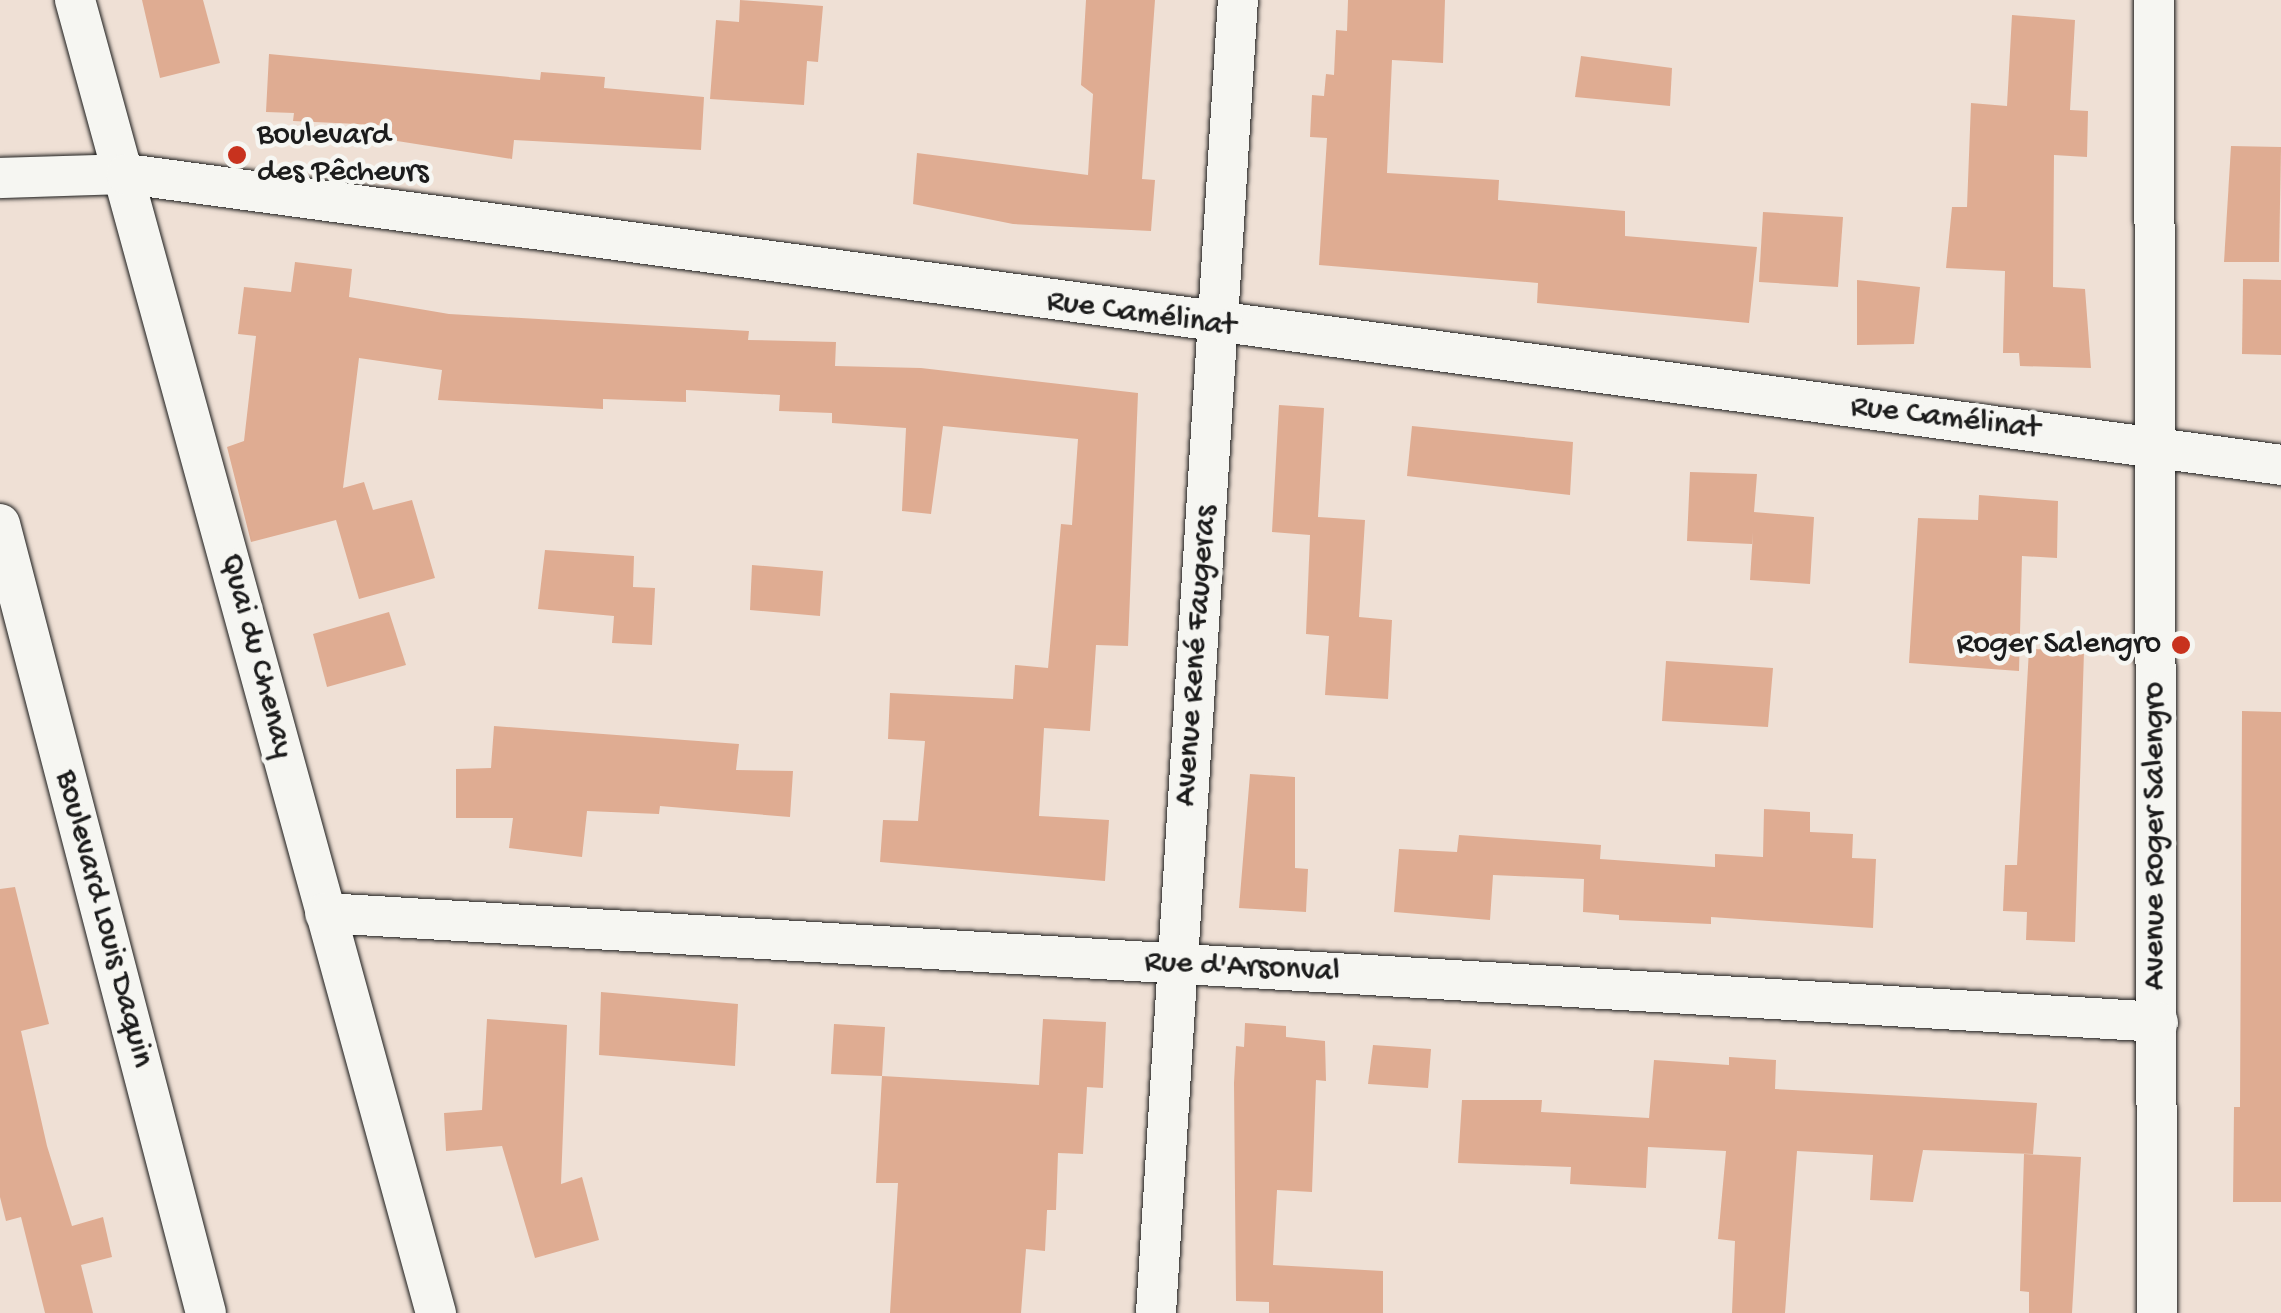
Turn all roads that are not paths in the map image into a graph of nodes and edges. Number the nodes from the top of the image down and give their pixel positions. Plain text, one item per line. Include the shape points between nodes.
1 (74, 0) edge
2 (1238, 0) edge
3 (2154, 0) edge
4 (127, 174) junction
5 (0, 178) edge
6 (1219, 326) junction
7 (2158, 446) junction
8 (2281, 465) edge
9 (0, 524) edge
10 (12, 624) edge
11 (325, 913) junction
12 (1178, 964) junction
13 (2158, 1022) junction
14 (206, 1313) edge
15 (436, 1313) edge
16 (1156, 1313) edge
17 (2157, 1313) edge

1 - 4 street, Quai du Chenay
2 - 6 street, Avenue René Faugeras
3 - 7 street, Avenue Roger Salengro
4 - 5 street, Rue Camélinat
4 - 6 street, Rue Camélinat
4 - 11 street, Quai du Chenay
6 - 7 street, Rue Camélinat
6 - 12 street, Avenue René Faugeras
7 - 8 street, Rue Camélinat
7 - 13 street, Avenue Roger Salengro
9 - 10 street, Boulevard Louis Daquin
10 - 14 street, Boulevard Louis Daquin
11 - 12 street, Rue d'Arsonval
11 - 15 street, Quai du Chenay
12 - 13 street, Rue d'Arsonval
12 - 16 street, Avenue René Faugeras
13 - 17 street, Avenue Roger Salengro

